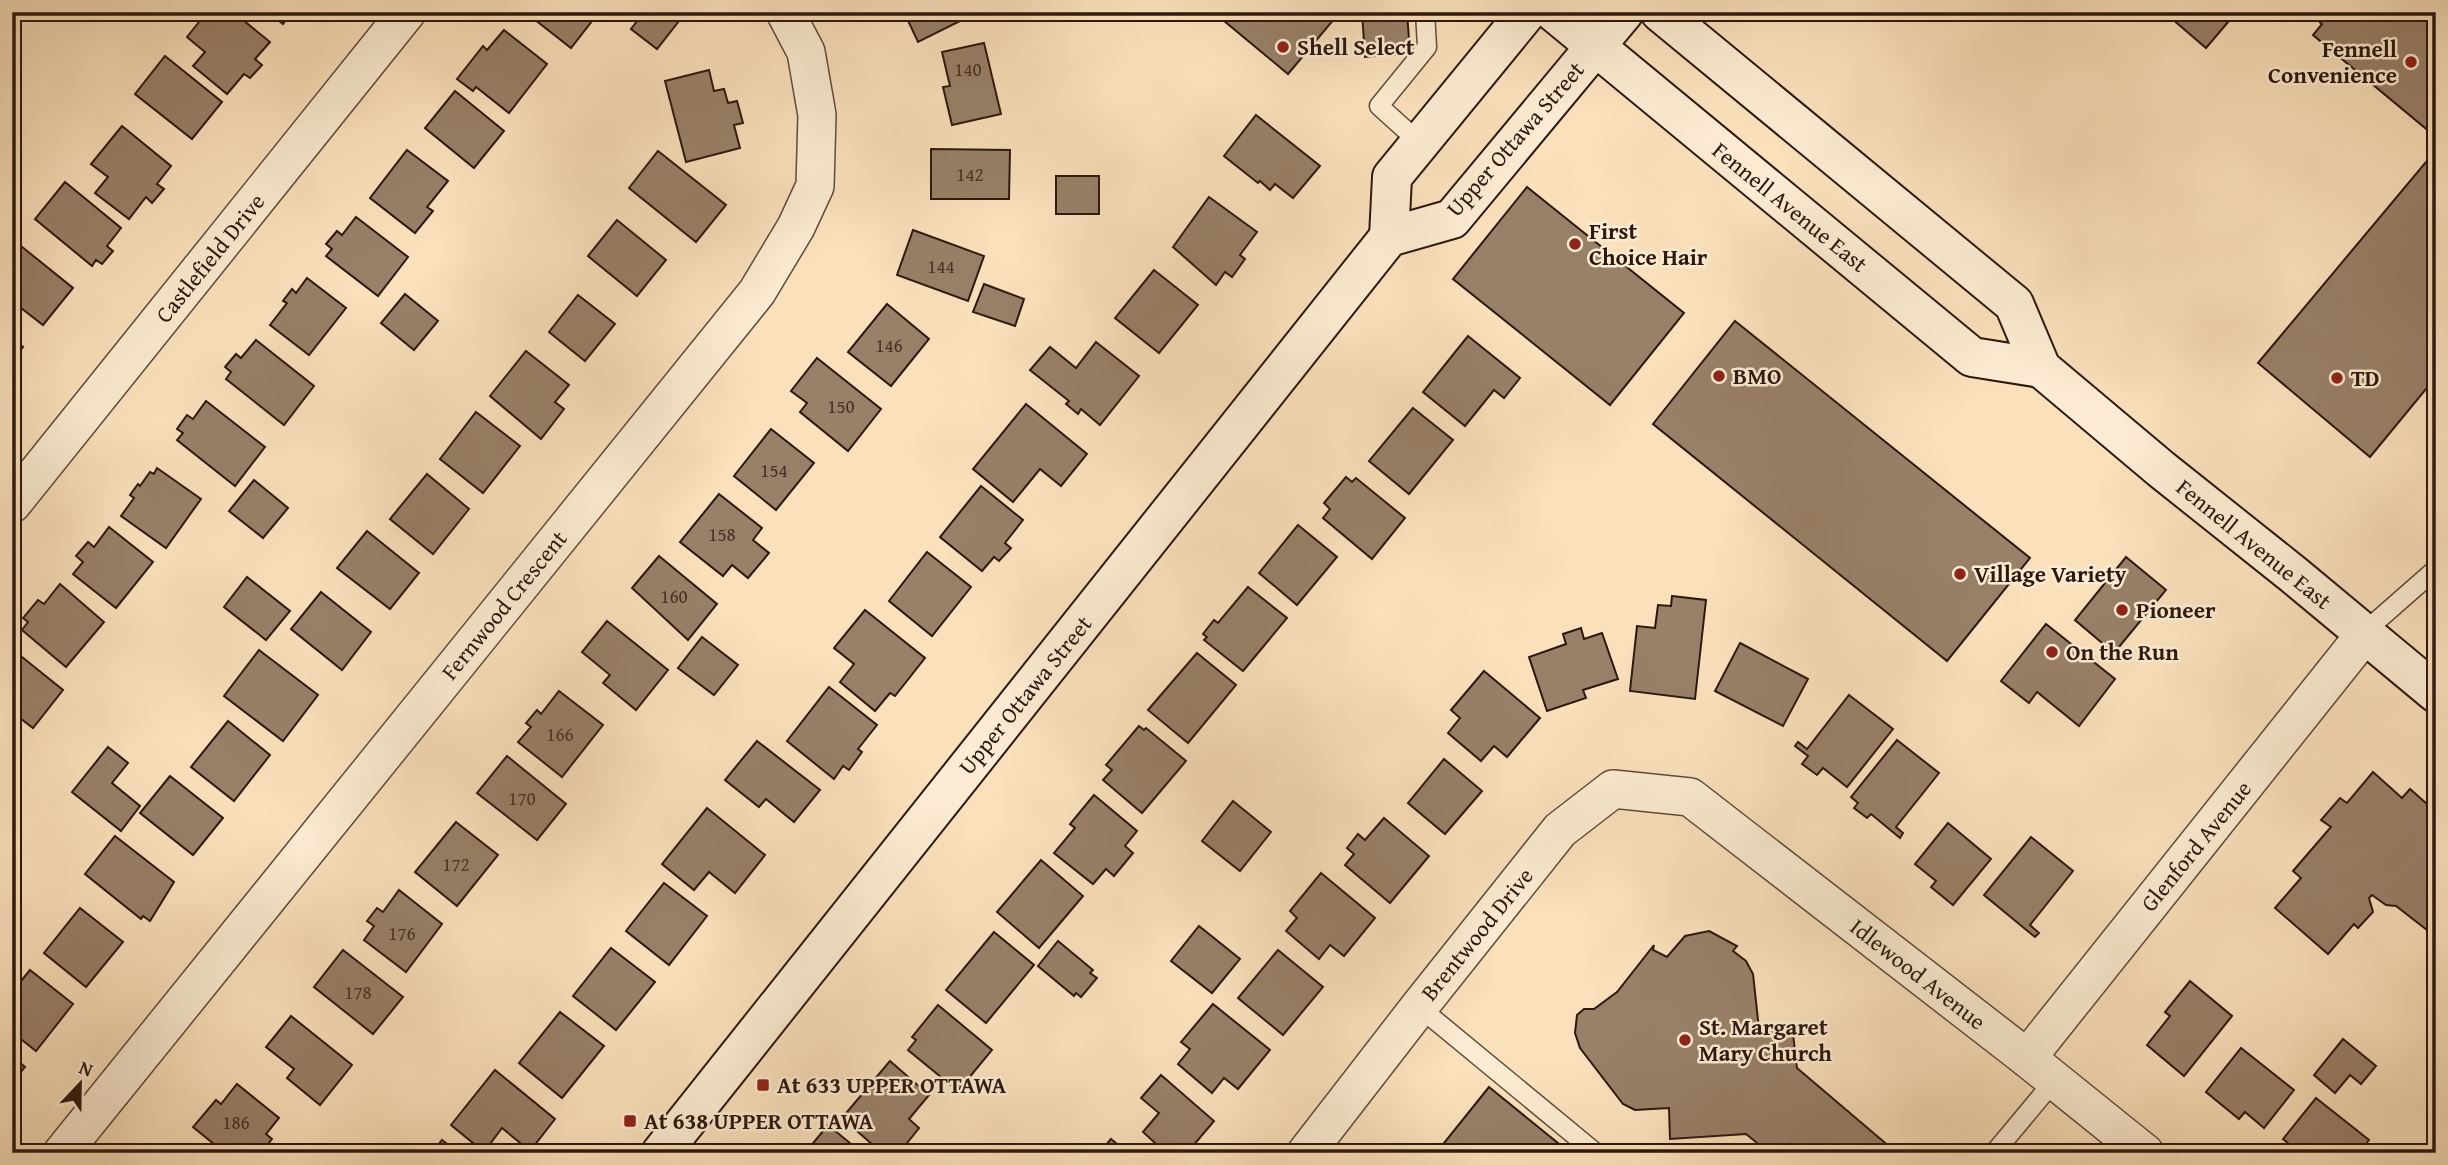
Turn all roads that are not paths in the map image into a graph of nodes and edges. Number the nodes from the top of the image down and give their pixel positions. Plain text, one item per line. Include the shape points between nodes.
1 (407, 12) edge
2 (785, 12) edge
3 (1425, 12) edge
4 (1527, 12) edge
5 (1553, 12) edge
6 (1624, 12) edge
7 (1660, 12) edge
8 (1594, 46) junction
9 (1420, 143) junction
10 (1389, 237) junction
11 (2041, 368) junction
12 (12, 504) edge
13 (2436, 569) edge
14 (2365, 635) junction
15 (2436, 693) edge
16 (1690, 797) joint
17 (1419, 1007) junction
18 (2040, 1070) junction
19 (62, 1153) edge
20 (661, 1153) edge
21 (1306, 1153) edge
22 (1596, 1153) edge
23 (1994, 1153) edge
24 (2145, 1153) edge

1 - 12 street, Castlefield Drive
2 - 19 street, Fernwood Crescent via 806,52 817,115 815,186 757,292
3 - 9 lane via 1427,47 1379,106
4 - 9 main road
5 - 8 main road, Fennell Avenue East
6 - 8 main road, Upper Ottawa Street
7 - 11 main road, Fennell Avenue East via 2014,304
8 - 10 main road, Upper Ottawa Street via 1452,219
8 - 11 main road, Fennell Avenue East via 1972,357
9 - 10 main road via 1392,177
10 - 20 main road, Upper Ottawa Street
11 - 14 main road, Fennell Avenue East
13 - 14 lane
14 - 15 main road, Fennell Avenue East
14 - 18 street, Glenford Avenue
16 - 17 street, Brentwood Drive via 1613,789 1581,813 1560,830
16 - 18 street, Idlewood Avenue
17 - 21 street, Brentwood Drive
17 - 22 lane
18 - 23 lane
18 - 24 street, Idlewood Avenue

